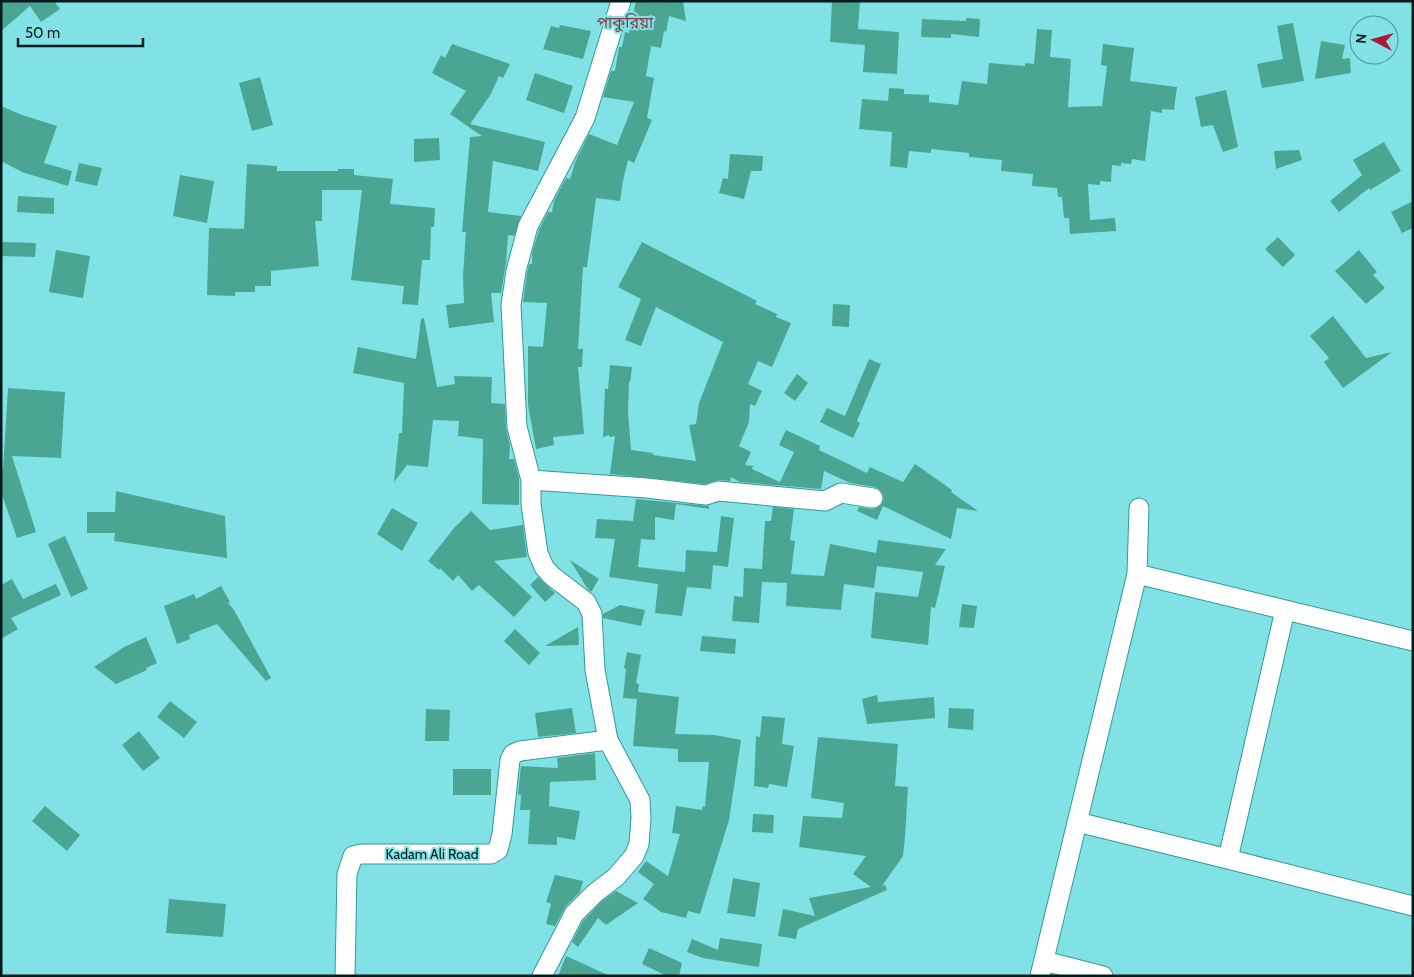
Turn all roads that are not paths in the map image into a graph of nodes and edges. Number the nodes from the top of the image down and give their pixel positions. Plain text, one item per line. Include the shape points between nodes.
1 (621, 1) edge
2 (531, 480) junction
3 (873, 498) dead end
4 (1139, 508) dead end
5 (1137, 574) junction
6 (1285, 610) junction
7 (1413, 641) edge
8 (608, 740) junction
9 (1077, 822) junction
10 (1228, 858) junction
11 (1413, 906) edge
12 (1042, 968) edge
13 (345, 976) edge
14 (542, 976) edge
15 (1103, 976) edge

1 - 2 street via 585,118 528,226 516,271 511,305 517,427
2 - 3 street via 706,495 718,491 825,501 841,494
2 - 8 street via 538,553 544,567 586,602 592,614 594,670
4 - 5 street
5 - 6 street
5 - 9 street
6 - 7 street
6 - 10 street
8 - 13 street, Kadam Ali Road via 513,754 502,834 498,850 491,854 353,856 347,874
8 - 14 street via 640,800 639,844 634,856 616,877 595,892 574,914
9 - 10 street
9 - 12 street
10 - 11 street
12 - 15 street

